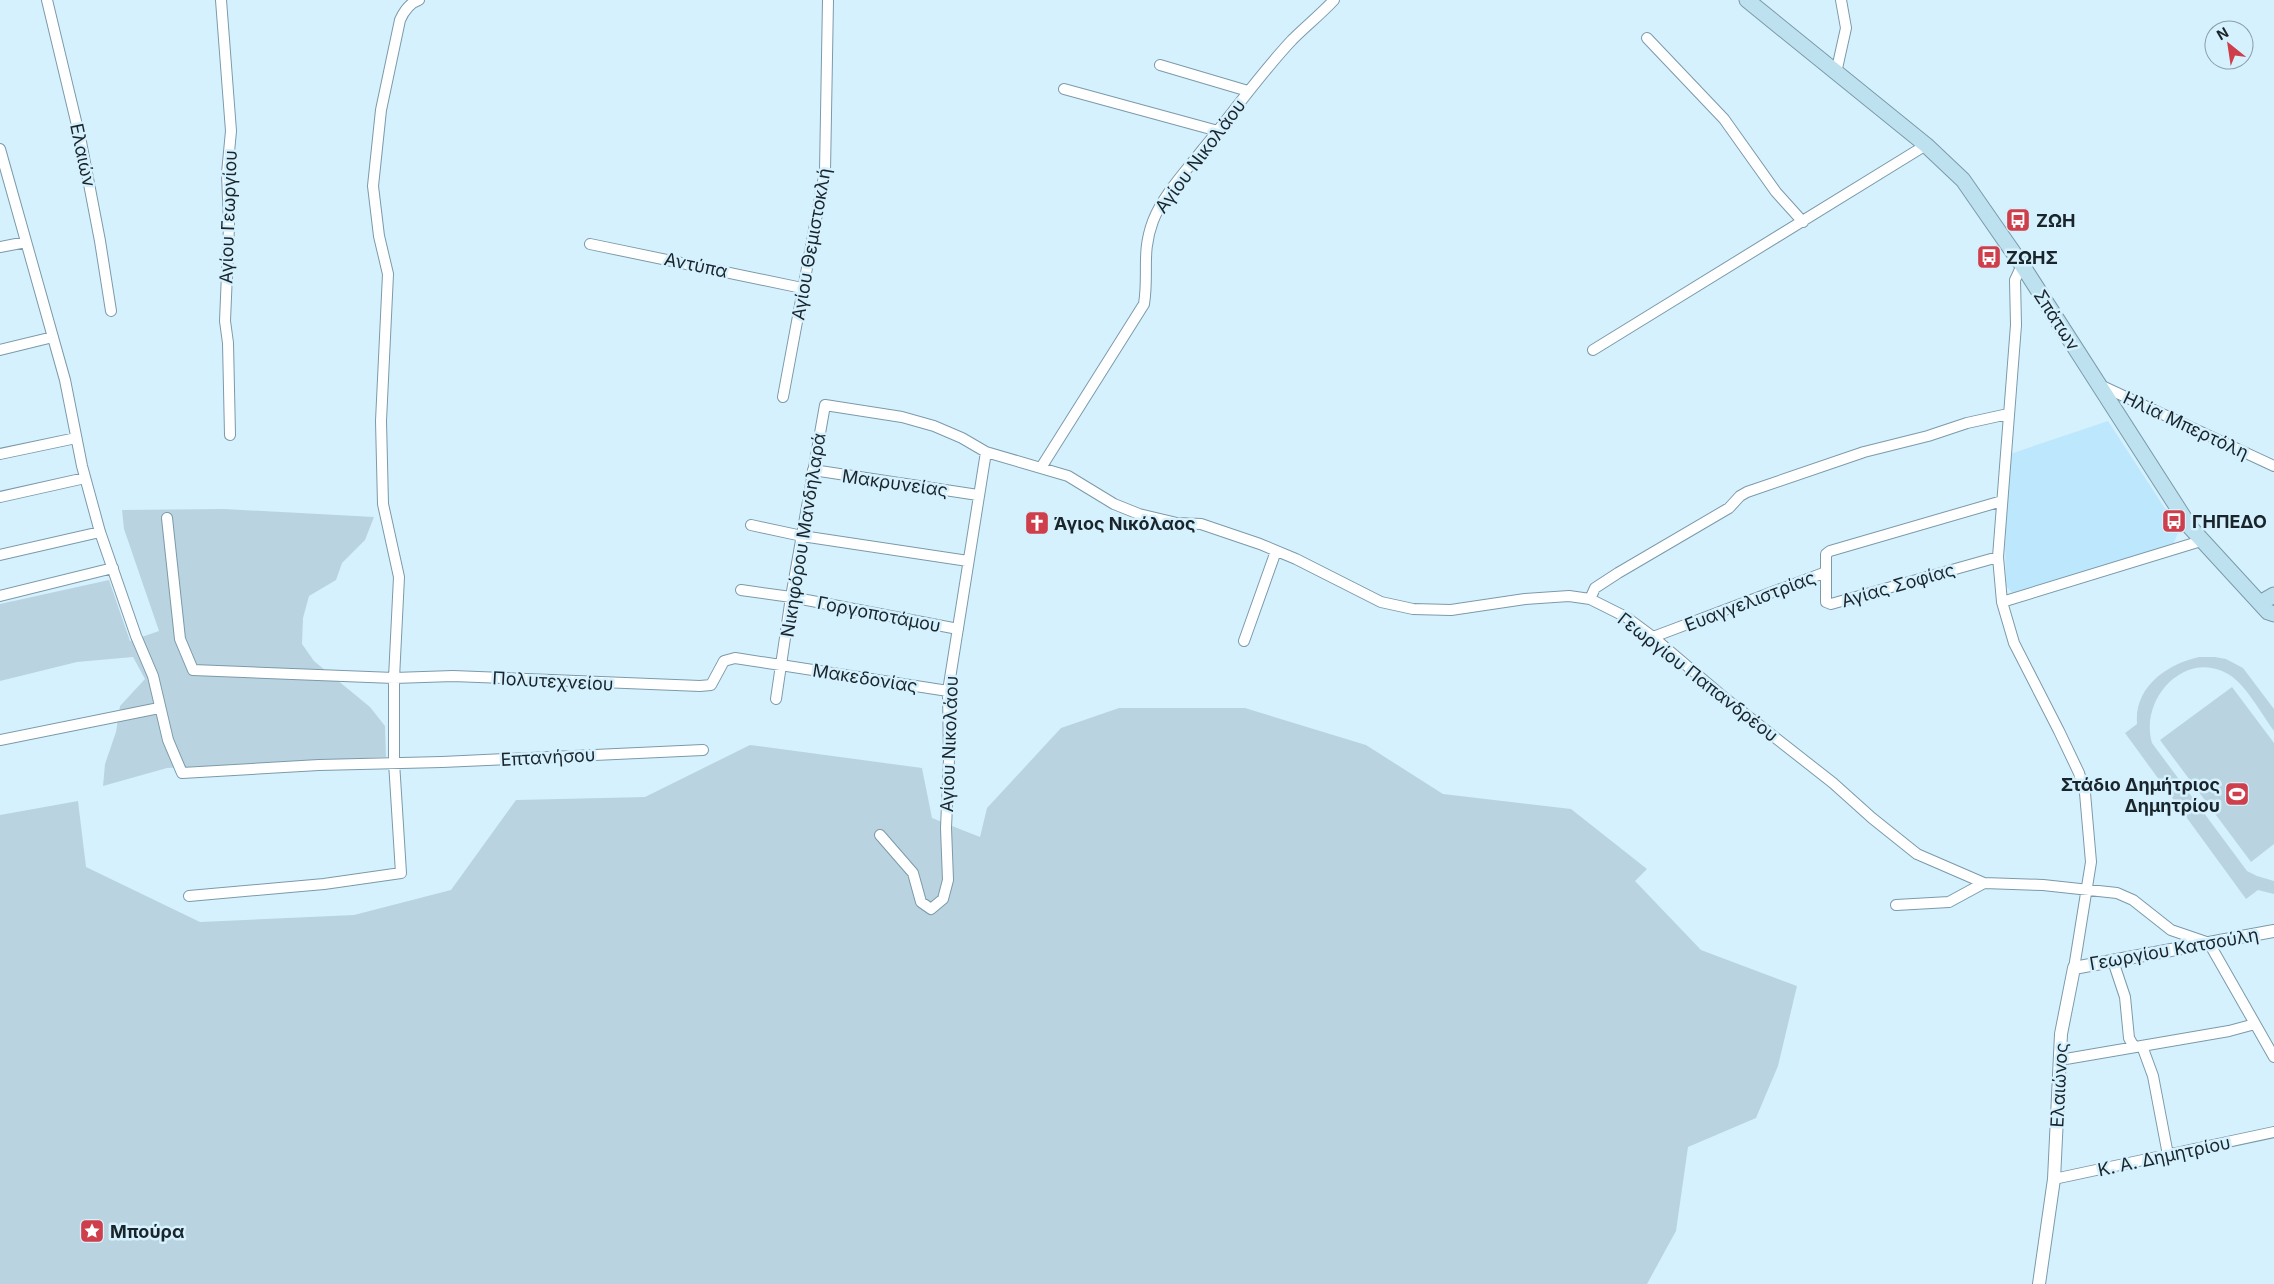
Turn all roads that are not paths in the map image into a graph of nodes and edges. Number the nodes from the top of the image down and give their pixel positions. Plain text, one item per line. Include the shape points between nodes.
1 (47, 0) edge
2 (221, 0) edge
3 (419, 0) edge
4 (828, 0) edge
5 (1334, 0) edge
6 (1746, 0) edge
7 (1841, 0) edge
8 (1647, 38) dead end
9 (1160, 65) dead end
10 (1836, 73) junction
11 (1064, 90) dead end
12 (1248, 92) junction
13 (1218, 131) junction
14 (1926, 145) junction
15 (0, 149) edge
16 (1803, 222) junction
17 (26, 242) junction
18 (590, 244) dead end
19 (0, 247) edge
20 (2022, 265) junction
21 (802, 288) junction
22 (112, 311) dead end
23 (53, 337) junction
24 (0, 350) edge
25 (1593, 350) dead end
26 (2099, 384) junction
27 (783, 397) dead end
28 (825, 405) joint
29 (2008, 414) junction
30 (230, 435) dead end
31 (76, 438) junction
32 (986, 452) junction
33 (0, 454) edge
34 (1042, 466) junction
35 (2274, 466) edge
36 (813, 470) junction
37 (85, 478) junction
38 (978, 495) junction
39 (0, 497) edge
40 (2002, 501) junction
41 (167, 518) dead end
42 (752, 525) dead end
43 (100, 532) junction
44 (802, 536) junction
45 (2201, 541) junction
46 (1276, 551) junction
47 (0, 555) edge
48 (1998, 557) junction
49 (968, 561) junction
50 (113, 568) junction
51 (1826, 572) junction
52 (741, 590) dead end
53 (2274, 595) edge
54 (0, 596) edge
55 (791, 597) junction
56 (1590, 599) junction
57 (2002, 602) junction
58 (2270, 612) edge
59 (958, 629) junction
60 (1653, 637) junction
61 (1244, 641) dead end
62 (782, 665) junction
63 (394, 678) junction
64 (711, 685) joint
65 (948, 691) junction
66 (776, 699) dead end
67 (159, 708) junction
68 (0, 740) edge
69 (703, 750) dead end
70 (394, 762) junction
71 (880, 835) dead end
72 (1984, 883) junction
73 (2088, 888) junction
74 (189, 896) dead end
75 (1896, 905) dead end
76 (2274, 931) edge
77 (2209, 943) junction
78 (2113, 961) junction
79 (2074, 968) junction
80 (2255, 1024) junction
81 (2138, 1047) junction
82 (2274, 1057) edge
83 (2060, 1060) junction
84 (2274, 1132) edge
85 (2168, 1155) junction
86 (2054, 1179) junction
87 (2039, 1284) edge

1 - 22 street, Ελαιών via 81,142
2 - 30 street, Αγίου Γεωργίου via 231,132 225,321
3 - 63 street via 404,11 400,20 381,110 373,174 379,236 388,274 380,421 383,504 398,577
4 - 21 street, Αγίου Θεμιστοκλή via 825,170
5 - 12 street, Αγίου Νικολάου via 1292,40
6 - 10 main road, Σπάτων
7 - 10 street via 1846,28
8 - 16 street via 1724,120 1776,192
9 - 12 street
10 - 14 main road, Σπάτων
11 - 13 street
12 - 13 street, Αγίου Νικολάου
13 - 34 street, Αγίου Νικολάου via 1169,193 1154,219 1145,245 1144,304
14 - 16 street
14 - 20 main road, Σπάτων via 1963,180
15 - 17 street
16 - 25 street
17 - 19 street
17 - 23 street
18 - 21 street, Αντύπα
20 - 26 main road, Σπάτων
20 - 29 street, Ελαιώνος via 2015,280 2016,324
21 - 27 street, Αγίου Θεμιστοκλή
23 - 24 street
23 - 31 street
26 - 35 street, Ηλία Μπερτόλη
26 - 45 main road, Σπάτων
28 - 32 street, Γεωργίου Παπανδρέου via 902,417 934,426
28 - 36 street, Νικηφόρου Μανδηλαρά
29 - 40 street, Ελαιώνος
29 - 56 street via 1864,452 1747,492 1729,508 1595,588
31 - 33 street
31 - 37 street
32 - 34 street, Γεωργίου Παπανδρέου
32 - 38 street, Αγίου Νικολάου
34 - 46 street, Γεωργίου Παπανδρέου via 1140,514 1177,523 1201,524
36 - 38 street, Μακρυνείας
36 - 44 street, Νικηφόρου Μανδηλαρά
37 - 39 street
37 - 43 street
38 - 49 street, Αγίου Νικολάου
40 - 48 street, Ελαιώνος
40 - 51 street, Ευαγγελιστρίας via 1830,551 1826,554
41 - 63 street, Πολυτεχνείου via 180,639 193,670
42 - 44 street
43 - 47 street
43 - 50 street
44 - 49 street
44 - 55 street, Νικηφόρου Μανδηλαρά
45 - 57 street
45 - 58 main road, Σπάτων
46 - 56 street, Γεωργίου Παπανδρέου via 1381,602 1413,610 1451,610 1569,596
46 - 61 street
48 - 51 street, Αγίας Σοφίας via 1831,604 1826,602
48 - 57 street, Ελαιώνος
49 - 59 street, Αγίου Νικολάου
50 - 54 street
50 - 67 street via 153,676
51 - 60 street, Ευαγγελιστρίας
52 - 55 street, Γοργοποτάμου
53 - 58 main road
55 - 59 street, Γοργοποτάμου
55 - 62 street, Νικηφόρου Μανδηλαρά
56 - 60 street, Γεωργίου Παπανδρέου via 1626,617
57 - 73 street, Ελαιώνος via 2014,643 2079,773 2085,793 2091,862
59 - 65 street, Αγίου Νικολάου
60 - 72 street, Γεωργίου Παπανδρέου via 1917,854
62 - 64 street, Μακεδονίας via 735,658 724,661
62 - 65 street, Μακεδονίας
62 - 66 street, Νικηφόρου Μανδηλαρά
63 - 64 street, Πολυτεχνείου via 453,676
63 - 70 street
65 - 71 street, Αγίου Νικολάου via 948,880 943,899 932,909 921,902 913,873
67 - 68 street
67 - 70 street, Επτανήσου via 182,773
69 - 70 street, Επτανήσου
70 - 74 street via 401,873 324,884
72 - 73 street, Γεωργίου Παπανδρέου
72 - 75 street via 1949,902
73 - 77 street, Γεωργίου Παπανδρέου via 2125,896 2171,930
73 - 79 street, Ελαιώνος
76 - 77 street, Γεωργίου Κατσούλη
77 - 78 street, Γεωργίου Κατσούλη
77 - 80 street
78 - 79 street, Γεωργίου Κατσούλη
78 - 81 street via 2125,997 2129,1038
79 - 83 street, Ελαιώνος via 2061,1034
80 - 81 street
80 - 82 street
81 - 83 street
81 - 85 street via 2152,1076
83 - 86 street, Ελαιώνος
84 - 85 street, Κ. Α. Δημητρίου
85 - 86 street, Κ. Α. Δημητρίου
86 - 87 street, Ελαιώνος

